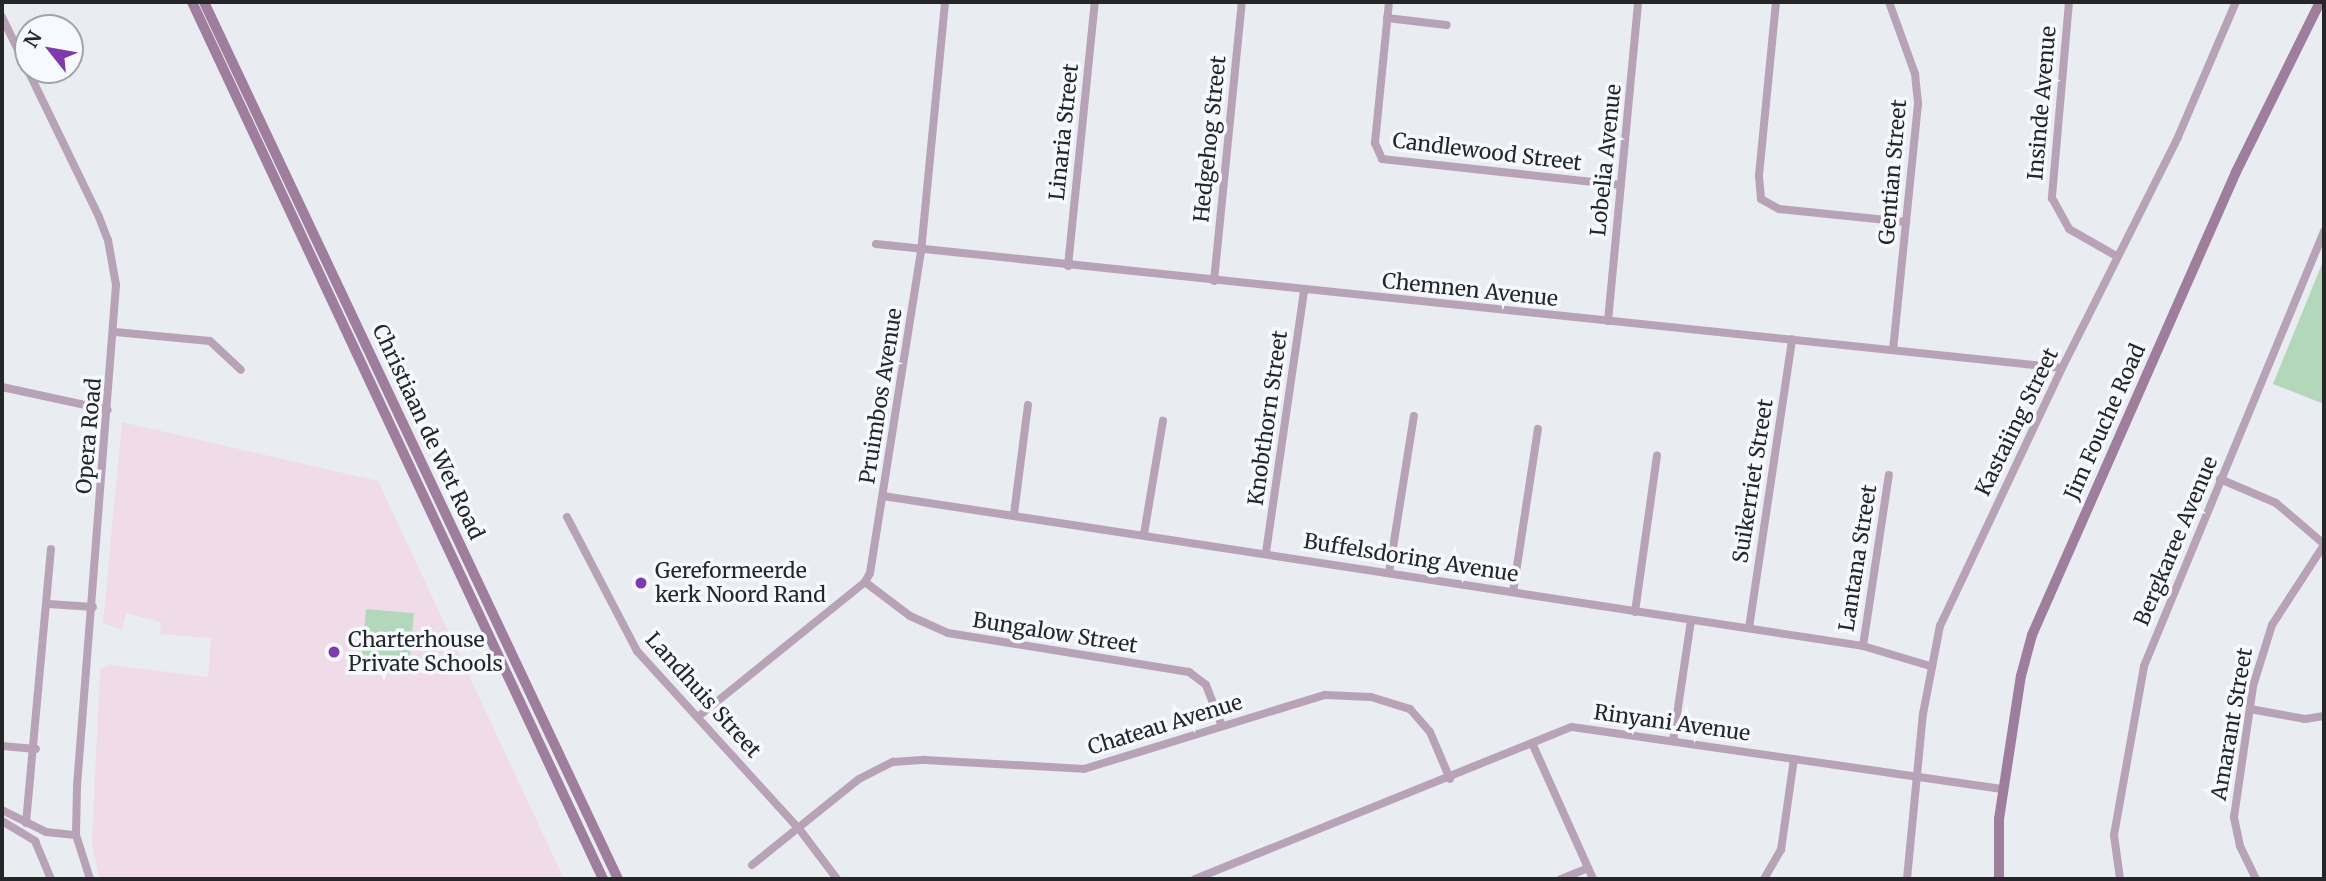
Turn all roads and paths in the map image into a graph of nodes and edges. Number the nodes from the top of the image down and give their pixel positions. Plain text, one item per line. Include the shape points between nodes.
1 (192, 2) edge
2 (204, 2) edge
3 (945, 2) edge
4 (1095, 2) edge
5 (1242, 2) edge
6 (1389, 2) edge
7 (1638, 2) edge
8 (1776, 2) edge
9 (1889, 2) edge
10 (2069, 2) edge
11 (2236, 2) edge
12 (2320, 2) edge
13 (2, 17) edge
14 (1387, 18) junction
15 (1447, 24) dead end
16 (1621, 185) junction
17 (1906, 222) junction
18 (2324, 230) edge
19 (876, 244) dead end
20 (921, 252) junction
21 (2118, 257) junction
22 (1068, 266) junction
23 (1214, 281) junction
24 (1304, 290) junction
25 (1608, 321) junction
26 (115, 332) junction
27 (1792, 339) junction
28 (1893, 351) junction
29 (2062, 368) junction
30 (241, 370) dead end
31 (2, 387) edge
32 (1028, 405) dead end
33 (108, 410) junction
34 (1414, 416) dead end
35 (1163, 421) dead end
36 (1538, 429) dead end
37 (1657, 456) dead end
38 (1889, 475) dead end
39 (2220, 479) junction
40 (883, 496) junction
41 (1014, 514) junction
42 (567, 517) dead end
43 (1144, 534) junction
44 (2324, 545) edge
45 (51, 550) dead end
46 (1266, 552) junction
47 (1389, 573) junction
48 (865, 582) junction
49 (1513, 592) junction
50 (49, 604) junction
51 (93, 607) junction
52 (1634, 612) junction
53 (1691, 621) junction
54 (1749, 628) junction
55 (1863, 646) junction
56 (1930, 666) junction
57 (2250, 709) junction
58 (699, 716) junction
59 (2323, 721) edge
60 (1222, 726) junction
61 (1673, 741) junction
62 (1532, 743) junction
63 (2, 746) edge
64 (36, 749) junction
65 (1794, 759) junction
66 (1917, 777) junction
67 (1450, 779) junction
68 (2004, 789) junction
69 (2, 810) edge
70 (2, 821) edge
71 (26, 823) junction
72 (800, 830) junction
73 (76, 835) junction
74 (752, 865) dead end
75 (1588, 868) junction
76 (51, 879) edge
77 (90, 879) edge
78 (603, 879) edge
79 (618, 879) edge
80 (837, 879) edge
81 (1195, 879) edge
82 (1561, 879) edge
83 (1593, 879) edge
84 (1763, 879) edge
85 (1907, 879) edge
86 (1999, 879) edge
87 (2120, 879) edge
88 (2256, 879) edge

1 - 78 main road, Christiaan de Wet Road
2 - 79 main road, Christiaan de Wet Road
3 - 20 street, Pruimbos Avenue
4 - 22 street, Linaria Street
5 - 23 street, Hedgehog Street
6 - 14 street, Candlewood Street
7 - 16 street, Lobelia Avenue
8 - 17 street via 1759,176 1761,199 1779,209
9 - 17 street, Gentian Street via 1917,86
10 - 21 street, Insinde Avenue via 2052,198 2069,229
11 - 21 street, Kastaiing Street via 2196,99
12 - 68 main road, Jim Fouche Road via 2236,172 2032,635
13 - 26 street, Opera Road via 108,240 116,285
14 - 15 street
14 - 16 street, Candlewood Street via 1375,143 1382,159
16 - 25 street, Lobelia Avenue
17 - 28 street, Gentian Street
18 - 39 street, Bergkaree Avenue
19 - 20 street, Chemnen Avenue
20 - 22 street, Chemnen Avenue
20 - 40 street, Pruimbos Avenue
21 - 29 street, Kastaiing Street
22 - 23 street, Chemnen Avenue
23 - 24 street, Chemnen Avenue
24 - 25 street, Chemnen Avenue
24 - 46 street, Knobthorn Street
25 - 27 street, Chemnen Avenue
26 - 30 street via 211,341
26 - 33 street, Opera Road
27 - 28 street, Chemnen Avenue
27 - 54 street, Suikerriet Street
28 - 29 street, Chemnen Avenue
29 - 56 street, Kastaiing Street via 1944,617
31 - 33 street
32 - 41 street
33 - 51 street, Opera Road
34 - 47 street
35 - 43 street
36 - 49 street
37 - 52 street
38 - 55 street, Lantana Street
39 - 44 street via 2276,503
39 - 87 street, Bergkaree Avenue via 2139,682 2114,835
40 - 41 street, Buffelsdoring Avenue
40 - 48 street, Pruimbos Avenue via 873,564
41 - 43 street, Buffelsdoring Avenue
42 - 58 street, Landhuis Street via 633,645
43 - 46 street, Buffelsdoring Avenue
44 - 57 street, Amarant Street via 2264,641
45 - 50 street
46 - 47 street, Buffelsdoring Avenue
47 - 49 street, Buffelsdoring Avenue
48 - 58 street
48 - 60 street, Bungalow Street via 910,616 948,633 1189,672 1206,685
49 - 52 street, Buffelsdoring Avenue
50 - 51 street
50 - 64 street
51 - 73 street, Opera Road
52 - 53 street, Buffelsdoring Avenue
53 - 54 street, Buffelsdoring Avenue
53 - 61 street
54 - 55 street, Buffelsdoring Avenue
55 - 56 street, Buffelsdoring Avenue
56 - 66 street, Kastaiing Street
57 - 59 street
57 - 88 street, Amarant Street via 2234,817 2240,846
58 - 72 street, Landhuis Street
60 - 67 street, Chateau Avenue via 1314,696 1384,700 1410,709 1424,722
60 - 72 street, Chateau Avenue via 1084,769 894,762 859,779
61 - 62 street, Rinyani Avenue via 1572,727
61 - 65 street, Rinyani Avenue
62 - 67 street, Rinyani Avenue
62 - 75 street
63 - 64 street
64 - 71 street
65 - 66 street, Rinyani Avenue
65 - 84 street via 1781,850
66 - 68 street, Rinyani Avenue
66 - 85 street, Kastaiing Street
67 - 81 street, Rinyani Avenue
68 - 86 main road, Jim Fouche Road via 1997,842
69 - 71 street
70 - 76 street via 35,841
71 - 73 street via 56,835
72 - 74 street, Chateau Avenue
72 - 80 street, Landhuis Street
73 - 77 street, Opera Road
75 - 82 street
75 - 83 street

